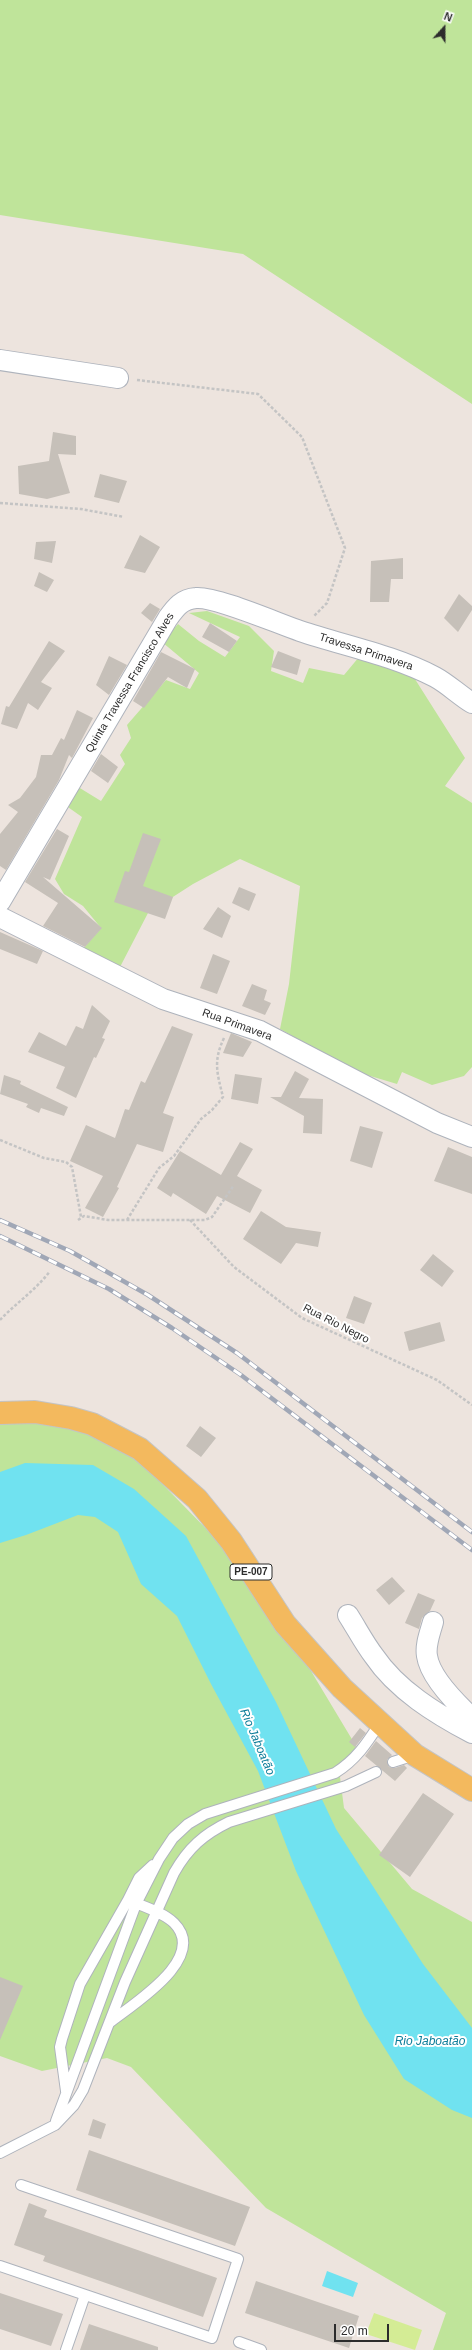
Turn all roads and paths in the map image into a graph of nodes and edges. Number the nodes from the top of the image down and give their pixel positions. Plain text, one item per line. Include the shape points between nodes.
1 (0, 360) edge
2 (118, 378) joint
3 (0, 502) edge
4 (124, 517) dead end
5 (299, 630) junction
6 (472, 703) edge
7 (0, 902) edge
8 (0, 917) edge
9 (231, 1022) junction
10 (472, 1137) edge
11 (0, 1140) edge
12 (234, 1185) dead end
13 (81, 1216) junction
14 (78, 1220) dead end
15 (127, 1220) junction
16 (190, 1220) junction
17 (50, 1271) dead end
18 (0, 1320) edge
19 (472, 1405) edge
20 (3, 1411) edge
21 (348, 1615) dead end
22 (433, 1622) dead end
23 (472, 1718) edge
24 (380, 1723) junction
25 (472, 1733) edge
26 (415, 1756) junction
27 (393, 1762) dead end
28 (376, 1772) dead end
29 (472, 1790) edge
30 (132, 1902) junction
31 (156, 1913) junction
32 (108, 2024) junction
33 (66, 2093) junction
34 (55, 2125) junction
35 (0, 2152) edge
36 (21, 2185) dead end
37 (0, 2266) edge
38 (85, 2295) junction
39 (239, 2342) dead end
40 (66, 2350) edge
41 (262, 2350) edge

1 - 2 street
2 - 5 path via 258,394 302,437 345,548 327,604
3 - 4 path via 80,509
5 - 6 street, Travessa Primavera via 375,653 420,670 436,677
5 - 7 street, Quinta Travessa Francisco Alves via 198,597 187,599 176,607
8 - 9 street, Rua Primavera via 163,999
9 - 10 street, Rua Primavera via 260,1031 437,1122
9 - 15 path via 217,1055 217,1074 223,1097 201,1119 174,1156 159,1168
11 - 13 path via 44,1158 66,1162 72,1167
12 - 16 path via 212,1217 205,1220
13 - 14 path
13 - 15 path via 101,1220
15 - 16 path
16 - 19 path, Rua Rio Negro via 234,1267 302,1318 437,1380
17 - 18 path via 40,1284
20 - 24 main road, PE-007 via 35,1412 71,1418 92,1424 140,1449 197,1500 231,1541 286,1624 342,1688
21 - 25 street via 374,1658 405,1690 449,1721
22 - 23 street via 426,1649 428,1662 454,1701
24 - 26 main road, PE-007
24 - 30 lane via 358,1755 349,1765 336,1773 205,1814 188,1824 173,1838
26 - 27 lane
26 - 29 main road, PE-007
28 - 31 lane via 346,1786 214,1829 197,1841 183,1857
30 - 31 lane
30 - 33 lane
30 - 33 lane via 80,1984 60,2047
31 - 32 lane
31 - 32 lane via 174,1922 181,1931 183,1952 177,1964 166,1976
32 - 34 lane via 84,2090
33 - 34 lane
34 - 35 lane
36 - 38 lane via 238,2259 212,2338
37 - 38 lane
38 - 40 lane
39 - 41 lane

